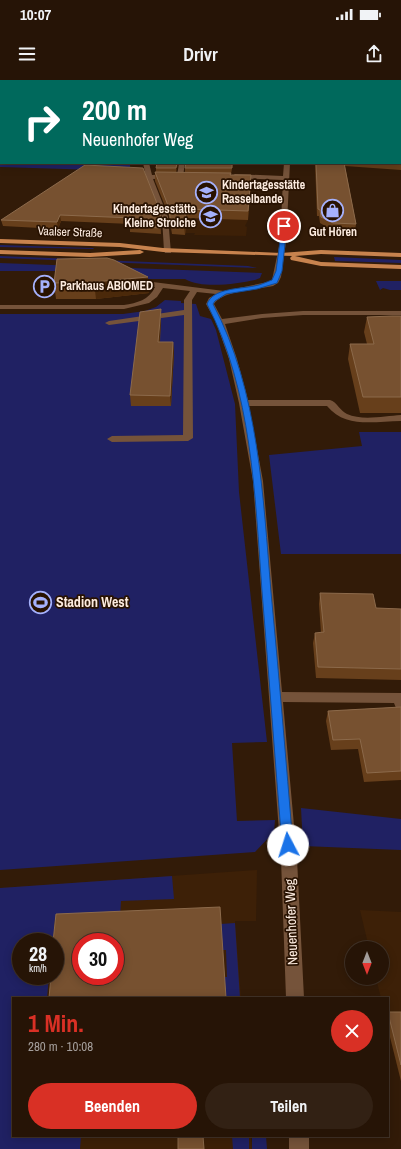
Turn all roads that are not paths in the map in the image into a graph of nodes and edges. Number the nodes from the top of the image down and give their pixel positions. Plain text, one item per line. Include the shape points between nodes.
1 (146, 164) edge
2 (182, 164) edge
3 (287, 164) edge
4 (180, 176) junction
5 (188, 176) edge
6 (227, 176) edge
7 (149, 177) junction
8 (286, 178) junction
9 (0, 241) edge
10 (166, 250) junction
11 (0, 252) edge
12 (281, 255) junction
13 (401, 255) edge
14 (401, 267) edge
15 (144, 285) edge
16 (160, 285) junction
17 (195, 289) junction
18 (224, 293) junction
19 (0, 307) edge
20 (188, 312) junction
21 (401, 313) edge
22 (220, 322) junction
23 (109, 323) dead end
24 (244, 403) junction
25 (401, 418) edge
26 (112, 439) dead end
27 (275, 697) junction
28 (401, 704) edge
29 (295, 997) edge
30 (299, 1137) edge
31 (299, 1149) edge

1 - 7 street
2 - 4 street
3 - 8 street
4 - 5 street
4 - 7 street
6 - 8 street
7 - 10 street via 165,217
8 - 12 street
9 - 10 main road, Vaalser Straße via 120,245
10 - 11 main road, Vaalser Straße via 90,255
10 - 12 main road, Vaalser Straße
12 - 13 main road, Vaalser Straße via 321,252
12 - 14 main road, Vaalser Straße via 321,264
12 - 18 street via 275,282
15 - 16 street
16 - 17 street
16 - 19 street via 149,300 124,307
17 - 18 street
17 - 20 street via 188,300
18 - 22 street, Neuenhofer Weg via 210,304
20 - 23 street
20 - 26 street via 188,438
21 - 22 street via 303,313
22 - 24 street, Neuenhofer Weg
24 - 25 street via 330,403 335,410 345,416
24 - 27 street, Neuenhofer Weg via 258,481
27 - 28 street via 399,698
27 - 29 street, Neuenhofer Weg via 289,859
30 - 31 street

